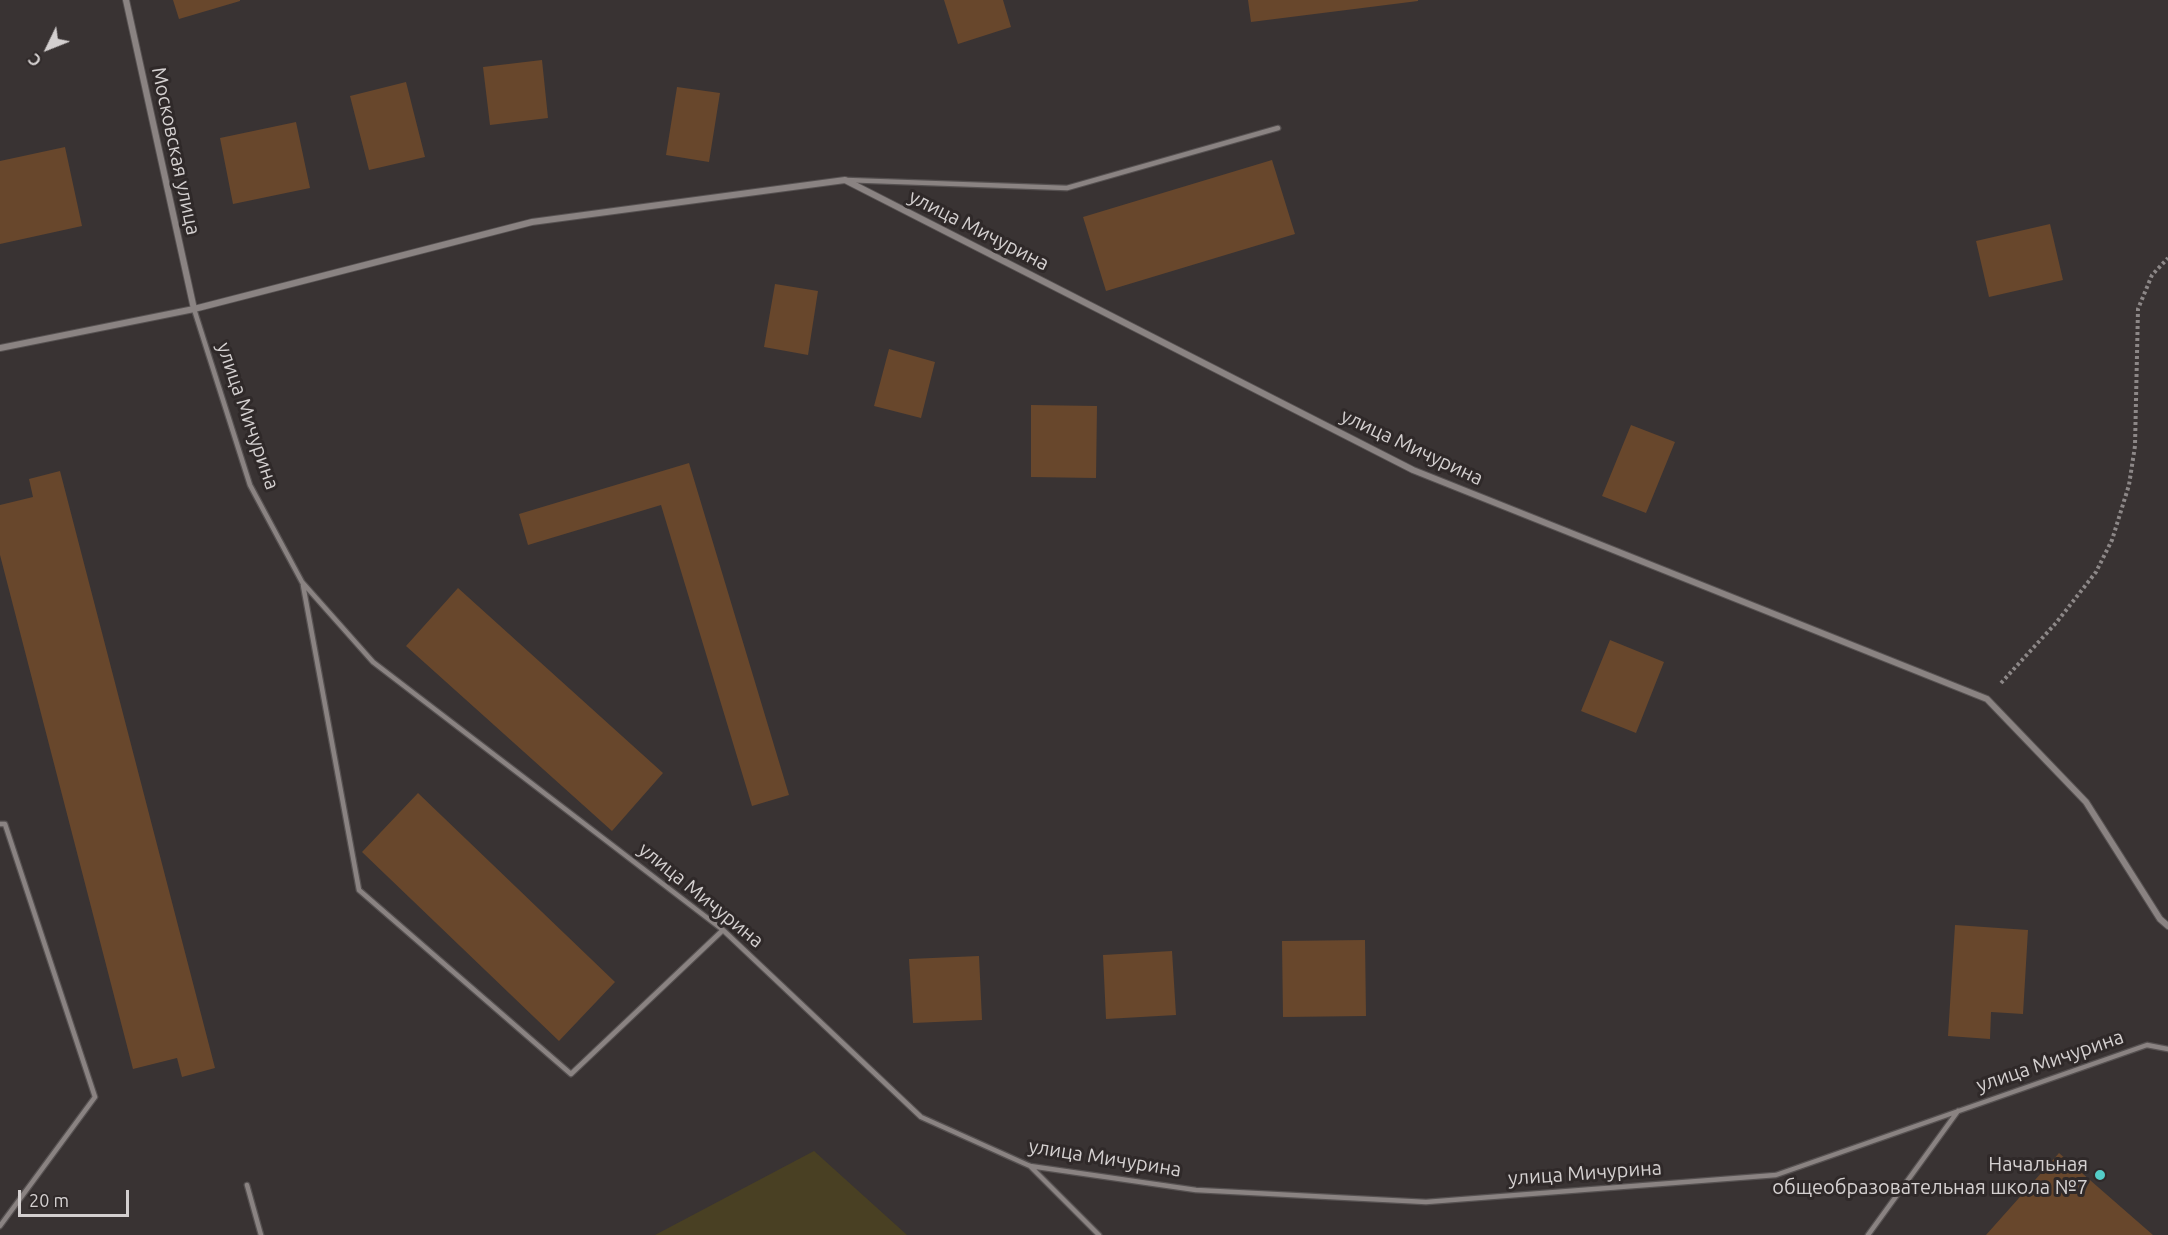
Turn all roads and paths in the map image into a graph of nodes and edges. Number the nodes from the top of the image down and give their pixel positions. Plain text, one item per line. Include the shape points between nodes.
1 (126, 0) edge
2 (1278, 128) dead end
3 (845, 180) junction
4 (2168, 258) edge
5 (194, 309) junction
6 (0, 348) edge
7 (302, 582) junction
8 (1986, 699) junction
9 (0, 824) edge
10 (2168, 926) edge
11 (723, 930) junction
12 (2168, 1049) edge
13 (1958, 1111) junction
14 (1030, 1166) junction
15 (247, 1185) dead end
16 (0, 1226) edge
17 (261, 1235) edge
18 (1100, 1235) edge
19 (1868, 1235) edge

1 - 5 street, Московская улица
2 - 3 lane, улица Мичурина via 1067,188
3 - 5 street, улица Мичурина via 532,222
3 - 8 street, улица Мичурина via 1413,470
4 - 8 path via 2152,275 2138,309 2135,446 2129,485 2112,540 2096,572 2056,623
5 - 6 street, улица Мичурина
5 - 7 lane, улица Мичурина via 250,485
7 - 11 lane, улица Мичурина via 374,662
7 - 11 lane via 359,890 571,1074
8 - 10 street via 2086,801
9 - 16 lane via 5,824 95,1097
11 - 14 lane, улица Мичурина via 921,1117
12 - 13 lane, улица Мичурина via 2147,1045
13 - 14 lane, улица Мичурина via 1776,1175 1426,1202 1196,1190
13 - 19 lane
14 - 18 lane
15 - 17 lane

